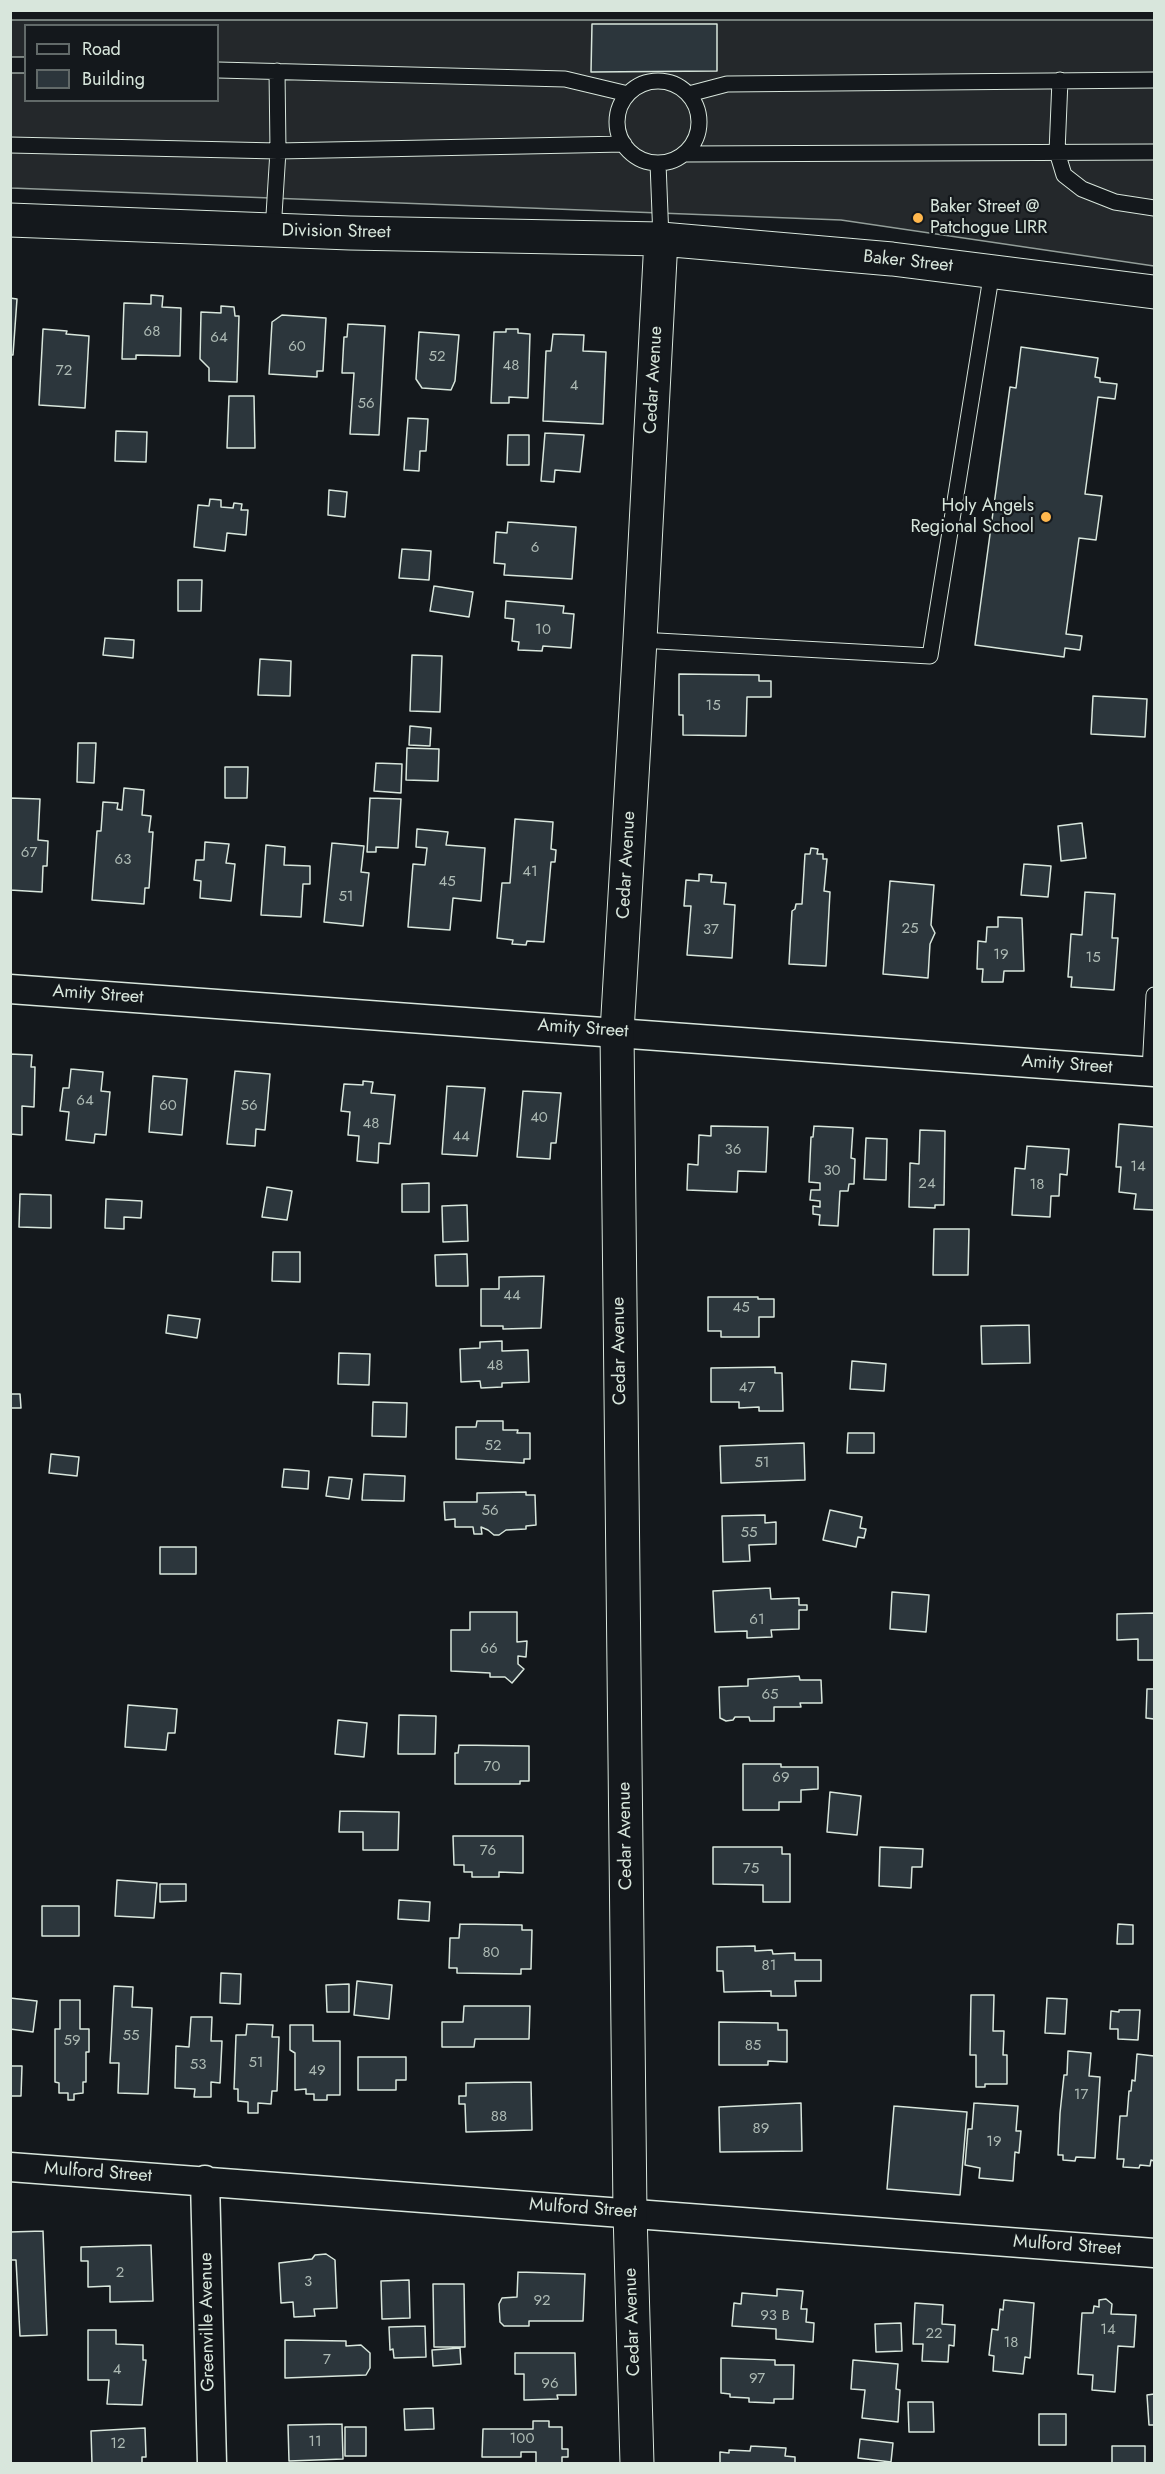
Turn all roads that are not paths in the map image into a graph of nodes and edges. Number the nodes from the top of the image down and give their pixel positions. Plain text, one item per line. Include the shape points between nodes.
1 (219, 70) edge
2 (277, 71) junction
3 (1060, 80) junction
4 (1155, 80) edge
5 (628, 94) junction
6 (689, 94) junction
7 (624, 144) junction
8 (10, 145) edge
9 (278, 151) junction
10 (1057, 152) junction
11 (1155, 152) edge
12 (684, 154) junction
13 (658, 163) junction
14 (1155, 208) edge
15 (10, 220) edge
16 (273, 231) junction
17 (661, 239) junction
18 (992, 271) junction
19 (1155, 292) edge
20 (640, 640) junction
21 (10, 989) edge
22 (1155, 995) edge
23 (617, 1032) junction
24 (1152, 1072) edge
25 (10, 2167) edge
26 (205, 2180) junction
27 (630, 2212) junction
28 (1155, 2253) edge
29 (212, 2463) edge
30 (637, 2463) edge

1 - 2 lane
2 - 5 lane via 565,79
2 - 9 lane
3 - 4 lane
3 - 6 lane via 727,84
3 - 10 lane
5 - 6 lane via 639,85 658,81 678,86
5 - 7 lane via 617,118
6 - 12 lane via 696,105 699,125 693,145
7 - 9 lane
7 - 13 lane via 645,161
8 - 9 lane
9 - 16 lane
10 - 11 lane
10 - 12 lane
10 - 14 lane via 1064,175 1082,189 1115,202
12 - 13 lane
13 - 17 lane
15 - 16 street, Division Street
16 - 17 street, Division Street
17 - 18 street, Baker Street
17 - 20 street, Cedar Avenue
18 - 19 street, Baker Street
18 - 20 lane via 930,656
20 - 23 street, Cedar Avenue
21 - 23 street, Amity Street
22 - 24 lane
23 - 24 street, Amity Street
23 - 27 street, Cedar Avenue
25 - 26 street, Mulford Street
26 - 27 street, Mulford Street
26 - 29 street, Greenville Avenue
27 - 28 street, Mulford Street
27 - 30 street, Cedar Avenue

